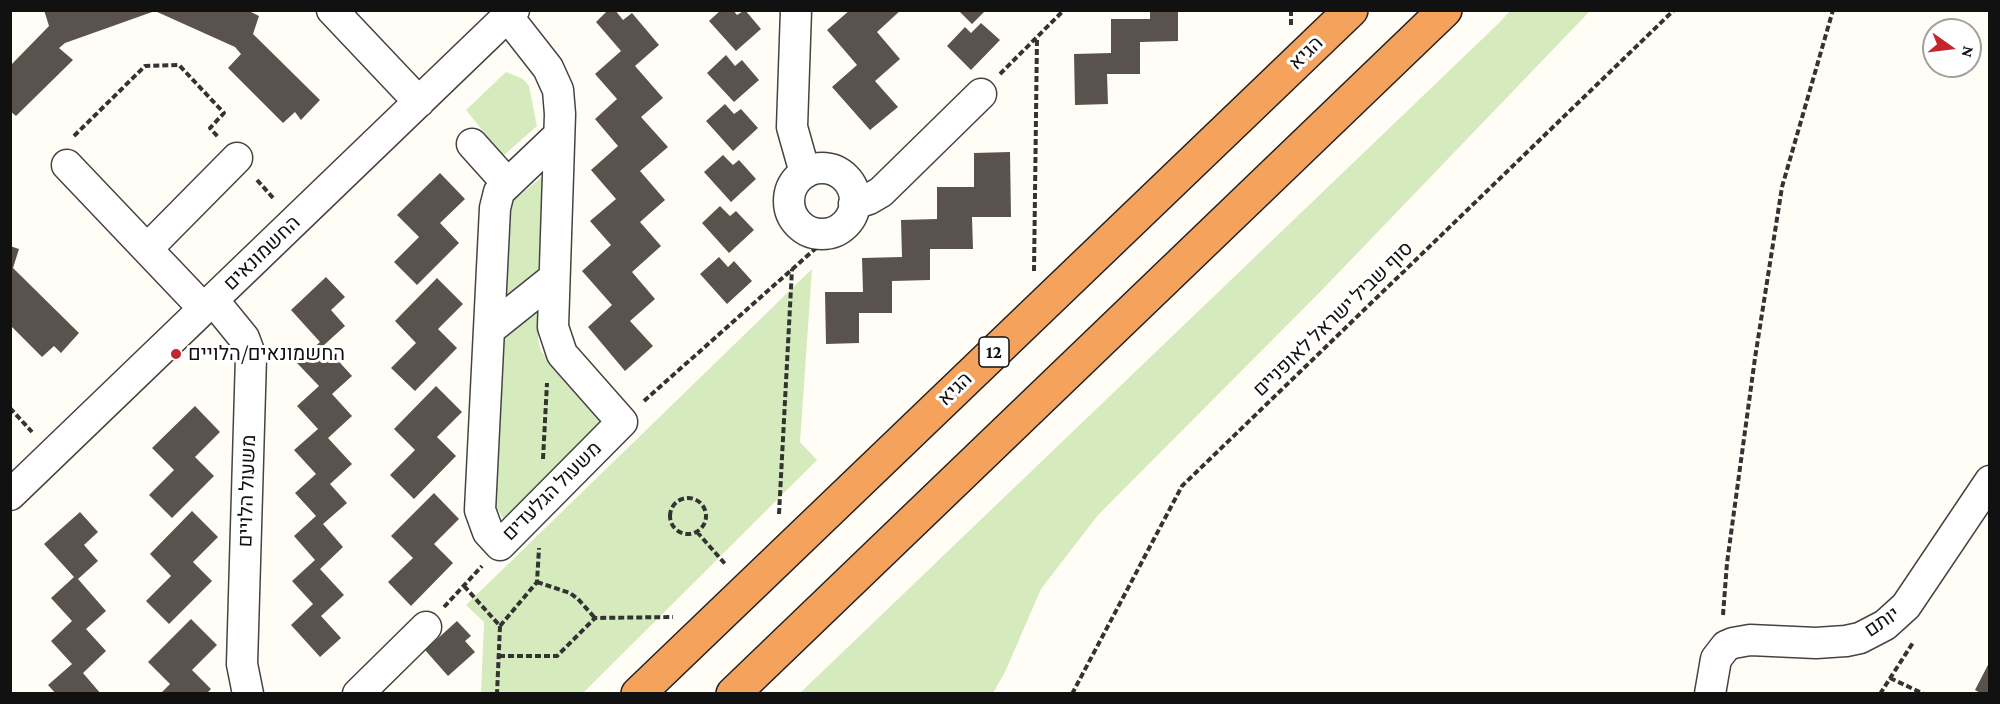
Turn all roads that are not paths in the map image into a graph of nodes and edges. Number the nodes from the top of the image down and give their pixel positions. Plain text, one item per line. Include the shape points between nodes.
1 (332, 10) edge
2 (796, 10) edge
3 (1351, 10) edge
4 (1445, 10) edge
5 (511, 14) edge
6 (981, 94) road end
7 (419, 102) junction
8 (559, 135) junction
9 (471, 144) dead end
10 (237, 158) road end
11 (67, 165) road end
12 (805, 173) junction
13 (507, 183) junction
14 (854, 204) junction
15 (147, 249) junction
16 (555, 278) junction
17 (208, 305) junction
18 (489, 330) junction
19 (1989, 481) edge
20 (10, 495) edge
21 (426, 627) road end
22 (248, 693) edge
23 (358, 693) edge
24 (638, 693) edge
25 (733, 693) edge
26 (1710, 693) edge

1 - 7 street
2 - 12 street via 792,127
3 - 24 highway, הגיא / 12
4 - 25 highway
5 - 7 street, החשמונאים
5 - 8 street via 548,68 558,90
6 - 14 street via 881,192
7 - 17 street, החשמונאים
8 - 13 street, משעול הגלעדים
8 - 16 street
9 - 13 street
10 - 15 street
11 - 15 street, משעול הלויים
12 - 14 street via 824,168 839,173 850,184
12 - 14 street via 793,183 788,204 791,214 808,232 834,232 847,223
13 - 18 street, משעול הגלעדים via 499,192 495,208
15 - 17 street, משעול הלויים
16 - 18 street
16 - 18 street, משעול הגלעדים via 553,327 562,354 621,422 500,545 488,532 480,510
17 - 20 street, החשמונאים
17 - 22 street, משעול הלויים via 244,338 251,357 242,664
19 - 26 street, יותם via 1906,606 1885,625 1846,641 1733,643 1720,651
21 - 23 street

